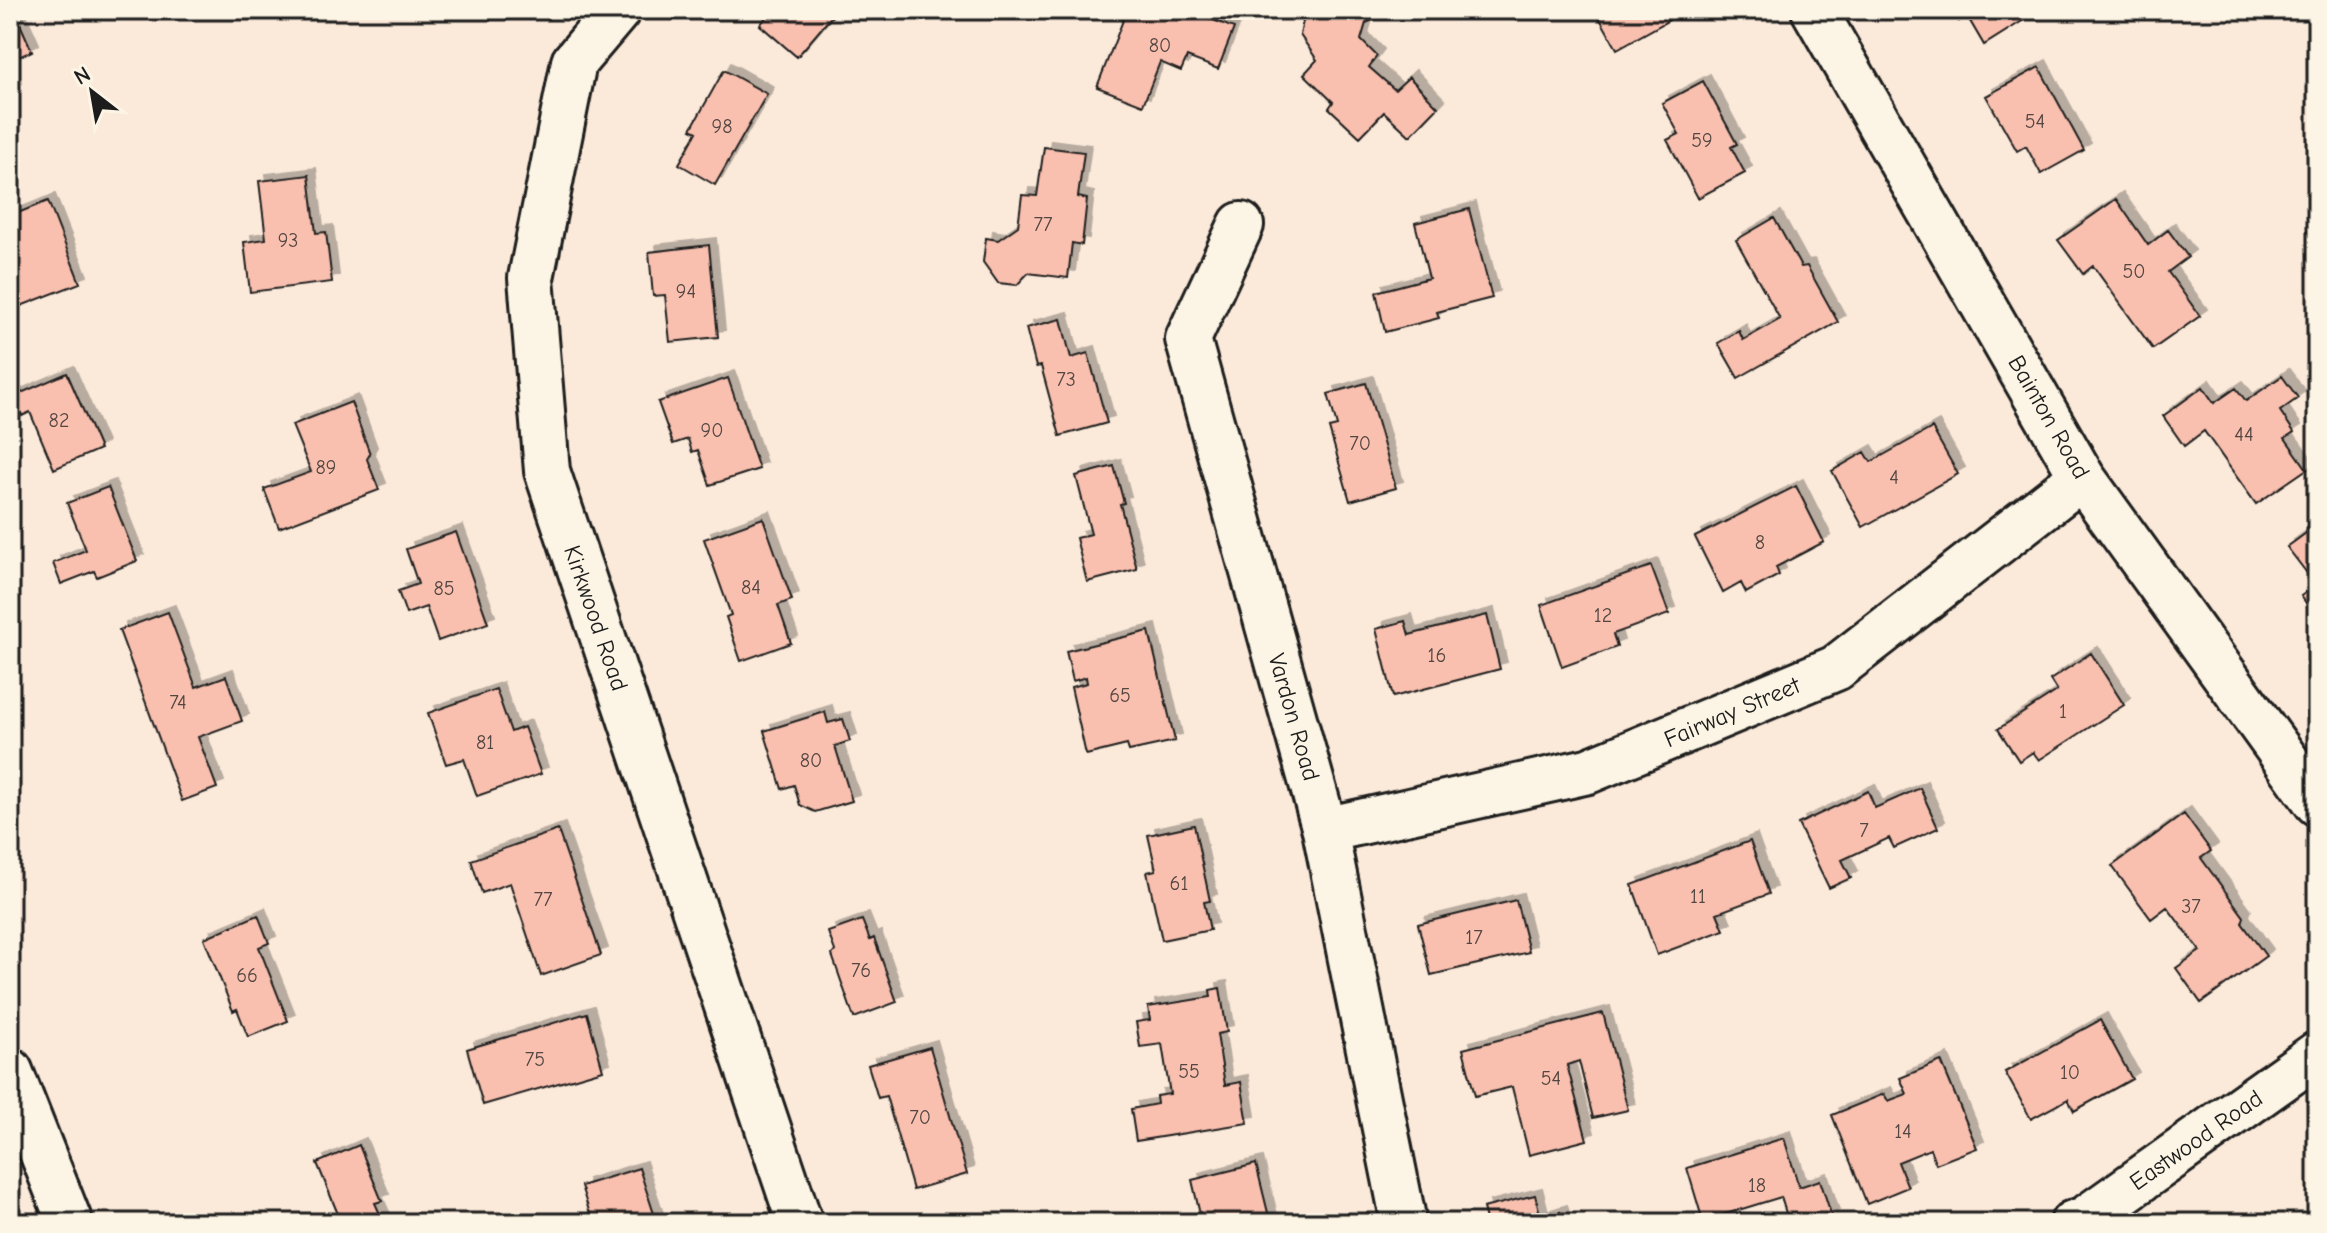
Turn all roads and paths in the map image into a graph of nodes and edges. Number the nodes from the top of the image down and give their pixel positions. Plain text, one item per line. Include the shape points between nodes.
1 (618, 10) edge
2 (1814, 10) edge
3 (1241, 225) dead end
4 (2082, 477) junction
5 (2317, 803) edge
6 (1325, 830) junction
7 (2317, 1054) edge
8 (10, 1071) edge
9 (70, 1223) edge
10 (800, 1223) edge
11 (1404, 1223) edge
12 (2073, 1223) edge

1 - 10 street, Kirkwood Road via 574,62 531,278 547,471
2 - 4 street, Bainton Road
3 - 6 street, Vardon Road via 1188,339
4 - 5 street, Bainton Road
4 - 6 street, Fairway Street via 1836,668 1588,771
6 - 11 street, Vardon Road
7 - 12 street, Eastwood Road
8 - 9 street

